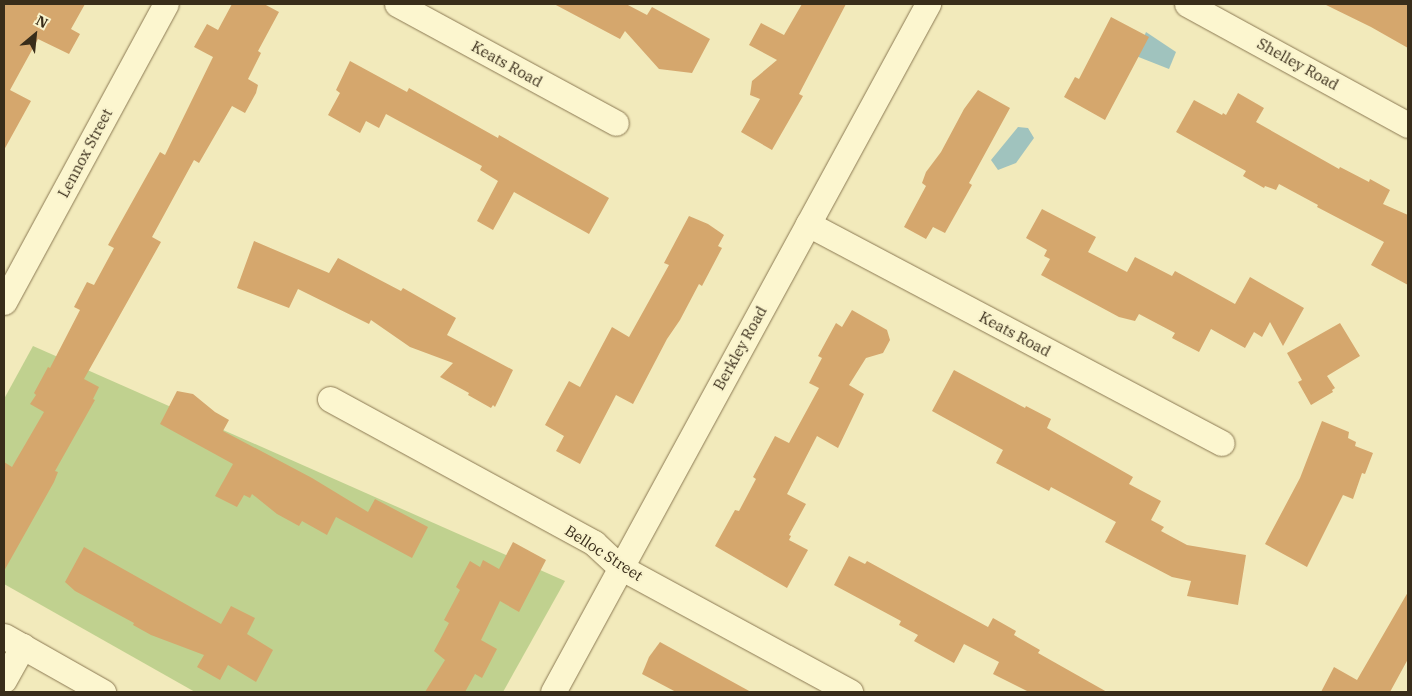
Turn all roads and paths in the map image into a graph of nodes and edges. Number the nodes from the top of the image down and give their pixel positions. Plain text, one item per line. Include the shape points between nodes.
1 (166, 4) edge
2 (397, 4) edge
3 (928, 4) edge
4 (1187, 4) edge
5 (616, 123) dead end
6 (1408, 125) edge
7 (808, 224) junction
8 (4, 302) edge
9 (330, 399) dead end
10 (1222, 443) dead end
11 (620, 567) junction
12 (13, 641) edge
13 (4, 680) edge
14 (103, 692) edge
15 (553, 692) edge
16 (850, 692) edge

1 - 8 street, Lennox Street
2 - 5 street, Keats Road
3 - 7 street, Berkley Road
4 - 6 street, Shelley Road
7 - 10 street, Keats Road
7 - 11 street, Berkley Road
9 - 11 street, Belloc Street via 594,543
11 - 15 street, Berkley Road
11 - 16 street, Belloc Street
12 - 13 street
12 - 14 street

